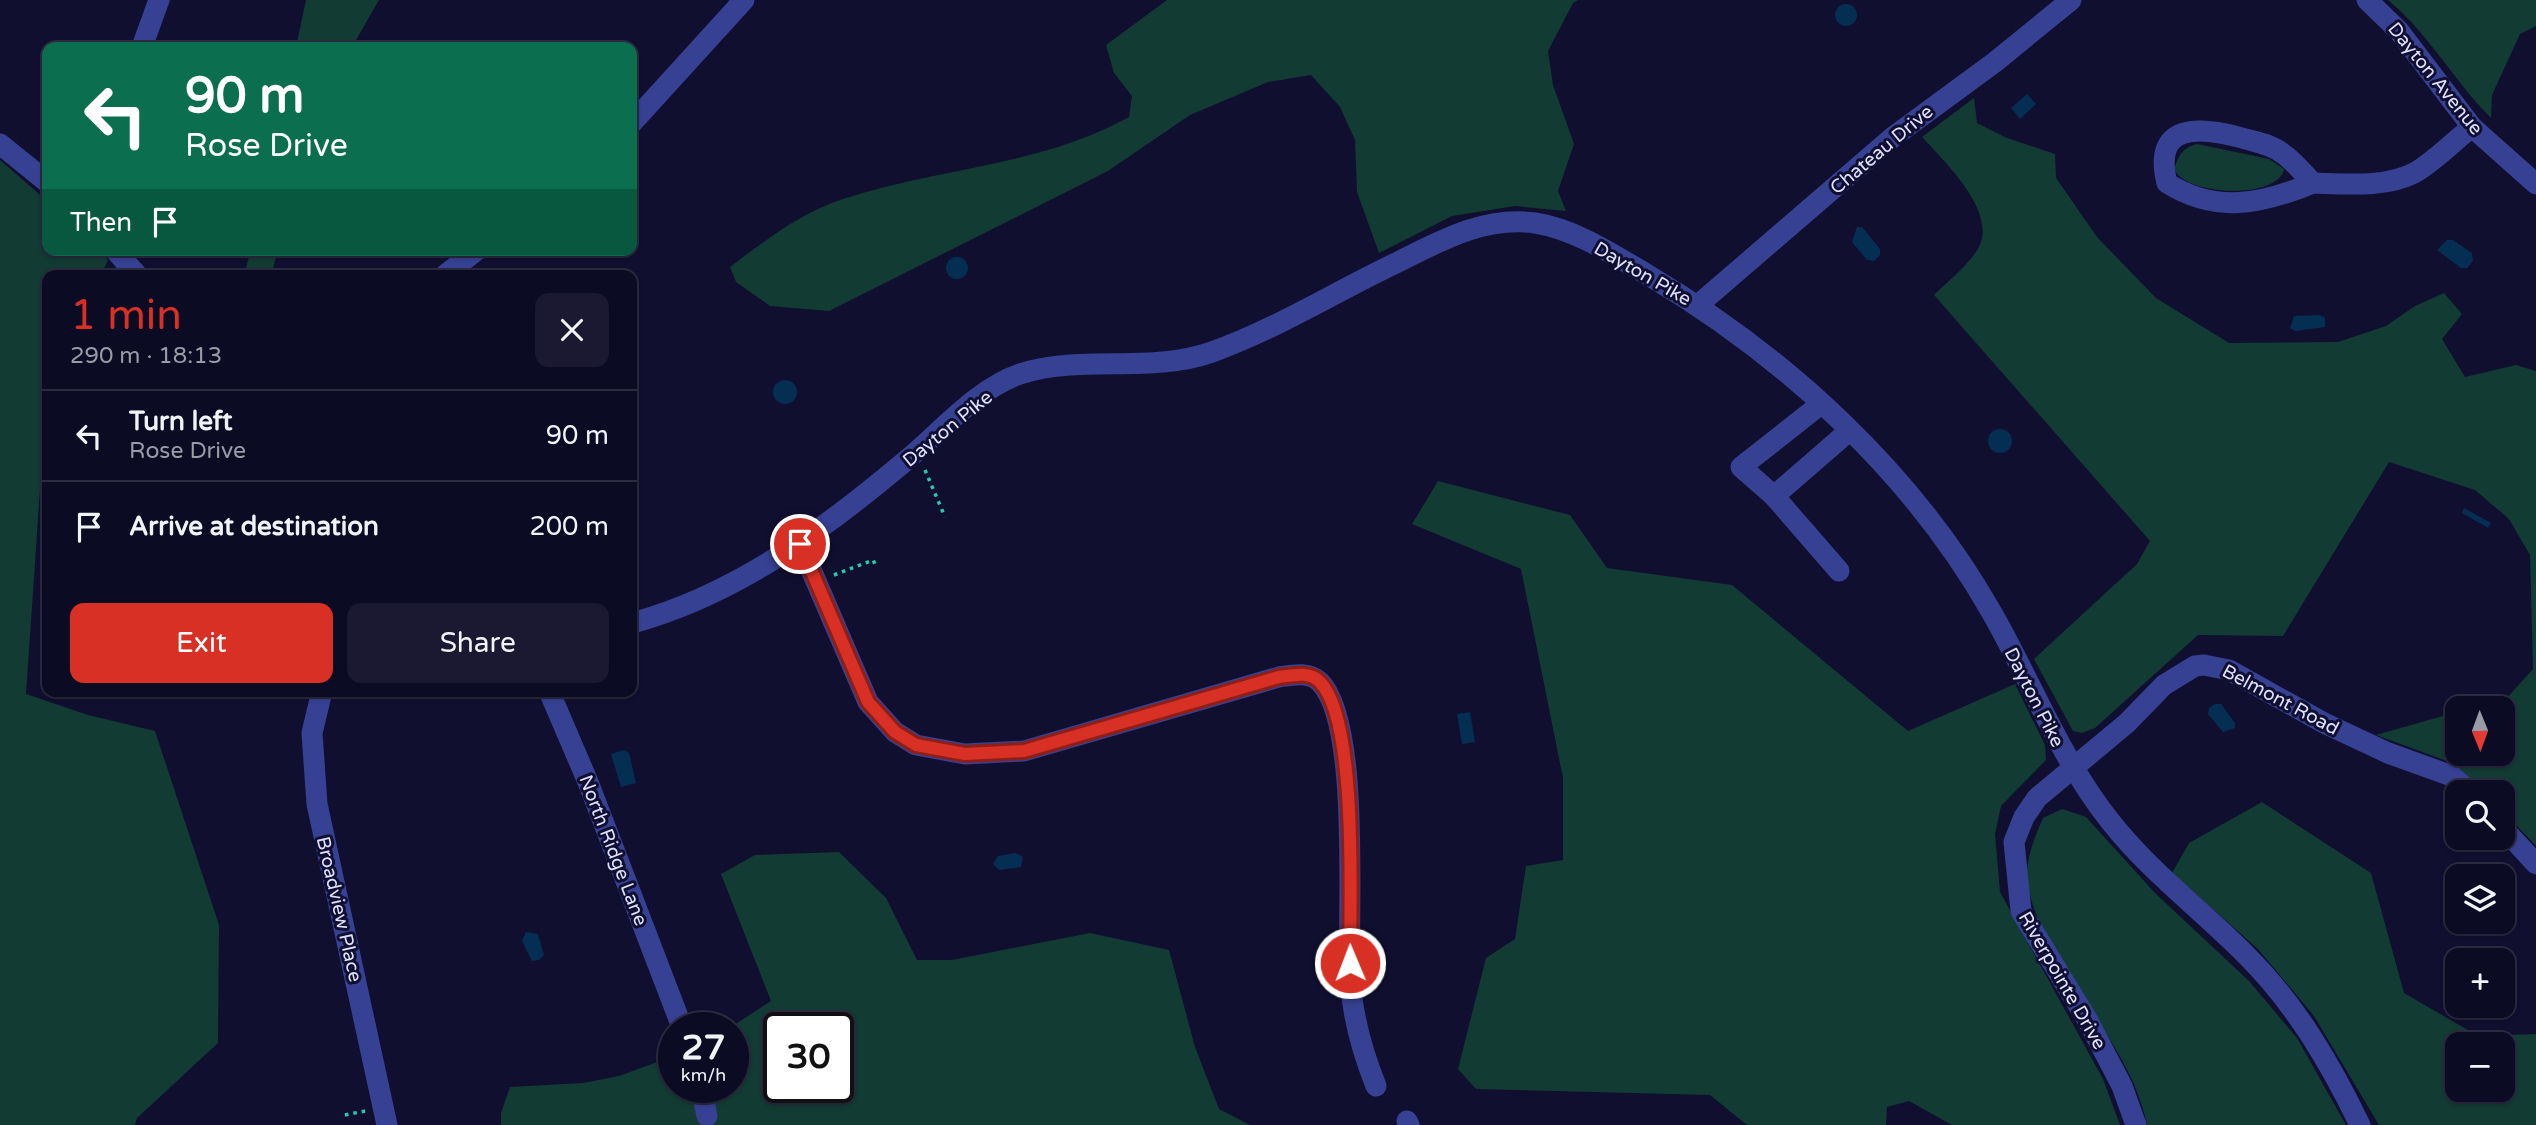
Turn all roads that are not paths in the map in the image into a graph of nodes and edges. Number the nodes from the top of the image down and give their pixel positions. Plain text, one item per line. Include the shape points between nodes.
1 (159, 0) edge
2 (744, 0) edge
3 (2071, 0) edge
4 (2367, 0) edge
5 (144, 42) edge
6 (637, 118) edge
7 (2472, 127) junction
8 (0, 144) edge
9 (42, 178) edge
10 (2313, 183) junction
11 (2536, 184) edge
12 (120, 256) edge
13 (469, 256) edge
14 (133, 270) edge
15 (451, 270) edge
16 (1698, 304) junction
17 (1821, 404) junction
18 (1849, 430) junction
19 (1774, 496) junction
20 (800, 544) junction
21 (1839, 571) dead end
22 (637, 622) edge
23 (321, 697) edge
24 (553, 697) edge
25 (2073, 769) junction
26 (2456, 780) edge
27 (2515, 841) edge
28 (2536, 864) edge
29 (677, 1012) edge
30 (1376, 1086) dead end
31 (704, 1103) edge
32 (707, 1116) dead end
33 (387, 1125) edge
34 (2136, 1125) edge
35 (2360, 1125) edge

1 - 5 street
2 - 6 street
3 - 16 street, Chateau Drive via 1902,130
4 - 7 street, Dayton Avenue via 2399,30
7 - 10 street via 2416,172 2356,185
7 - 11 street, Dayton Avenue
8 - 9 street
10 - 10 street via 2270,146 2195,130 2175,137 2161,162 2166,183 2187,196 2217,201 2270,200
12 - 14 street
13 - 15 street
16 - 17 street, Dayton Pike
16 - 20 street, Dayton Pike via 1557,228 1513,222 1486,225 1459,233 1213,351 1176,360 1020,374 978,399
17 - 18 street, Dayton Pike
17 - 19 street via 1741,467
18 - 19 street
18 - 25 street, Dayton Pike via 1898,477 1947,541 1992,613
19 - 21 street
20 - 22 street, Dayton Pike via 724,588
20 - 30 street via 859,684 878,717 916,745 965,754 1024,751 1279,677 1298,674 1322,683 1332,701 1349,793 1350,978 1361,1044
23 - 33 street, Broadview Place via 312,733 317,804
24 - 29 street, North Ridge Lane
25 - 26 street, Belmont Road via 2164,685 2195,666 2214,665 2388,753
25 - 34 street, Riverpointe Drive via 2037,798 2014,842 2021,911 2088,1021 2122,1086
25 - 35 street, Dayton Pike via 2111,823 2160,876 2249,957 2279,991 2307,1026
27 - 28 street
31 - 32 street

